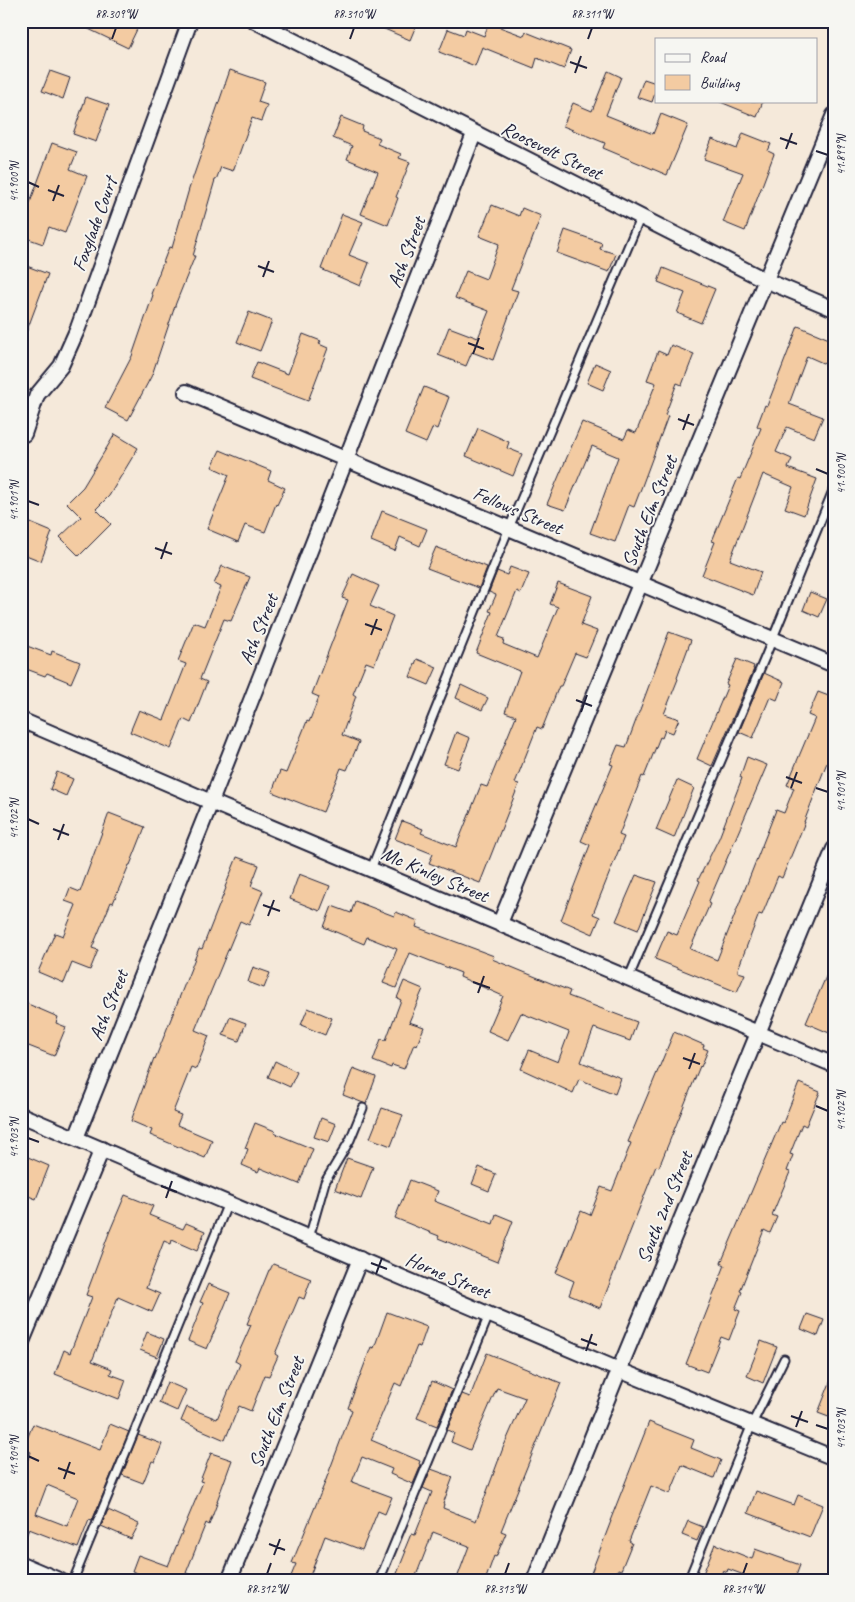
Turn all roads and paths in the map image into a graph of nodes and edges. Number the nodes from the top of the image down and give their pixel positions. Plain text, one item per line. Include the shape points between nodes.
1 (190, 21) edge
2 (254, 21) edge
3 (834, 115) edge
4 (474, 134) junction
5 (641, 216) junction
6 (765, 280) junction
7 (834, 309) edge
8 (186, 392) dead end
9 (24, 434) dead end
10 (347, 459) junction
11 (834, 488) edge
12 (509, 528) junction
13 (641, 584) junction
14 (772, 639) junction
15 (834, 665) edge
16 (21, 720) edge
17 (211, 802) junction
18 (834, 849) edge
19 (371, 869) junction
20 (500, 923) junction
21 (629, 977) junction
22 (758, 1032) junction
23 (834, 1064) edge
24 (363, 1108) dead end
25 (21, 1115) edge
26 (76, 1138) junction
27 (102, 1149) junction
28 (228, 1203) junction
29 (309, 1238) junction
30 (360, 1259) junction
31 (489, 1315) junction
32 (21, 1344) edge
33 (784, 1359) dead end
34 (619, 1370) junction
35 (752, 1424) junction
36 (834, 1458) edge
37 (21, 1564) edge
38 (60, 1581) edge
39 (73, 1581) edge
40 (229, 1581) edge
41 (379, 1581) edge
42 (534, 1581) edge
43 (688, 1581) edge

1 - 9 street, Foxglade Court via 78,328 61,366 38,395
2 - 4 street, Roosevelt Street
3 - 6 street, South Elm Street
4 - 5 street, Roosevelt Street
4 - 10 street, Ash Street
5 - 6 street, Roosevelt Street
5 - 12 lane
6 - 7 street, Roosevelt Street
6 - 13 street, South Elm Street
8 - 10 street, Fellows Street
10 - 12 street, Fellows Street
10 - 17 street, Ash Street
11 - 14 lane
12 - 13 street, Fellows Street
12 - 19 lane
13 - 14 street, Fellows Street
13 - 20 street, South Elm Street
14 - 15 street, Fellows Street
14 - 21 lane
16 - 17 street, Mc Kinley Street
17 - 19 street, Mc Kinley Street
17 - 26 street, Ash Street
18 - 22 street, South 2nd Street
19 - 20 street, Mc Kinley Street
20 - 21 street, Mc Kinley Street
21 - 22 street, Mc Kinley Street
22 - 23 street, Mc Kinley Street
22 - 34 street, South 2nd Street
24 - 29 lane via 350,1140 324,1182
25 - 26 street, Horne Street
26 - 27 street, Horne Street
27 - 28 street, Horne Street
27 - 32 street
28 - 29 street, Horne Street
28 - 39 lane
29 - 30 street, Horne Street
30 - 31 street, Horne Street
30 - 40 street, South Elm Street
31 - 34 street, Horne Street
31 - 41 lane
33 - 35 lane
34 - 35 street, Horne Street
34 - 42 street, South 2nd Street
35 - 36 street, Horne Street
35 - 43 lane
37 - 38 street

